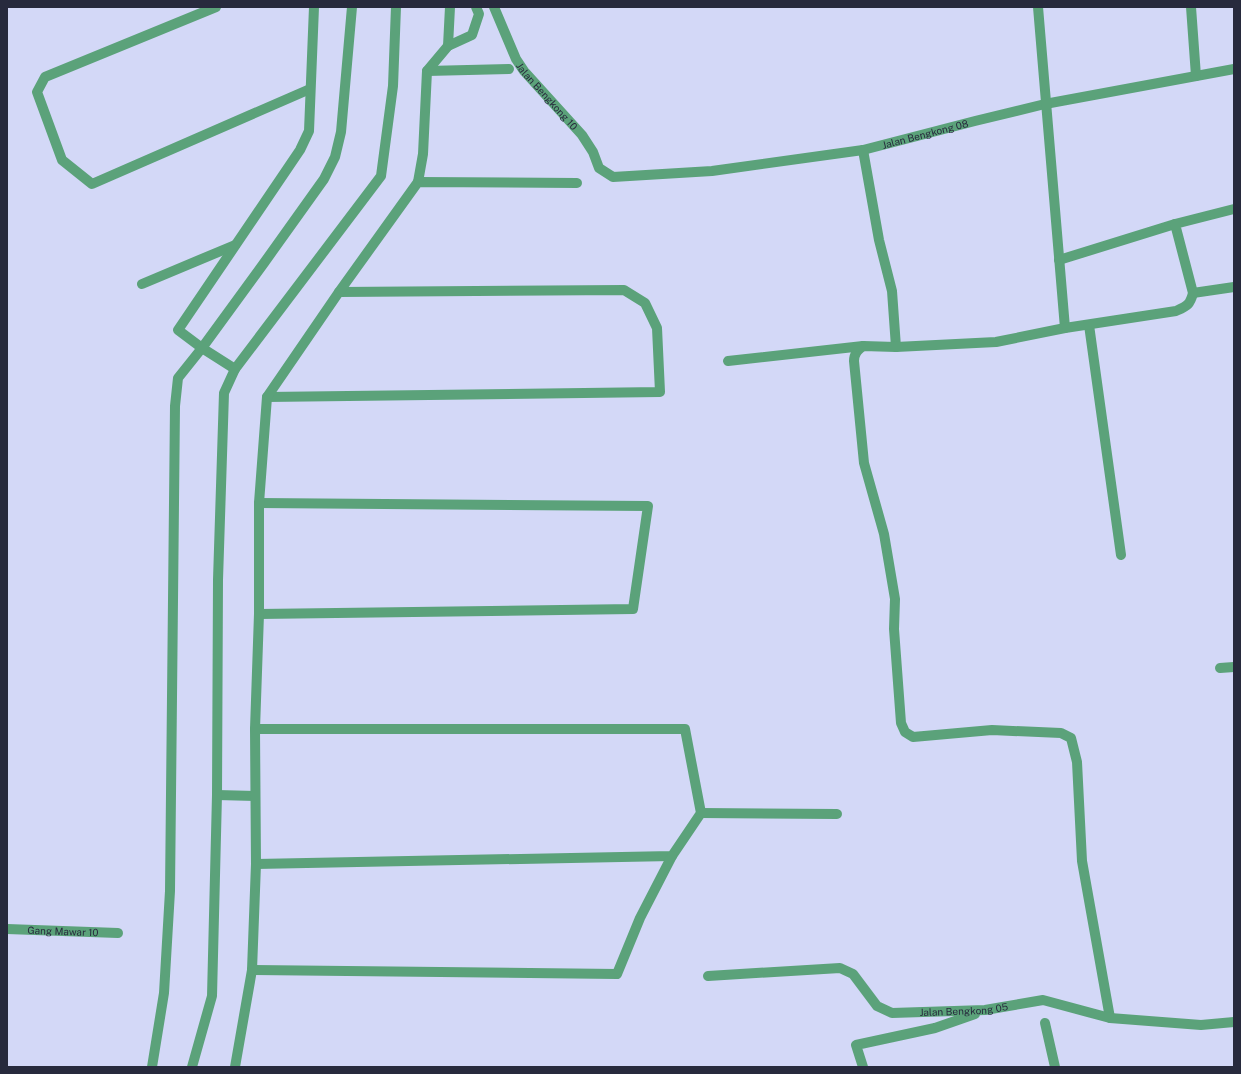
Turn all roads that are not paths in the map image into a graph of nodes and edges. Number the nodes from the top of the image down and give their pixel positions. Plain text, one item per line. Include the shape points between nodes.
1 (216, 7) edge
2 (314, 7) edge
3 (352, 7) edge
4 (396, 7) edge
5 (450, 7) edge
6 (476, 7) edge
7 (494, 7) edge
8 (1038, 7) edge
9 (1191, 7) edge
10 (448, 46) junction
11 (509, 69) dead end
12 (1234, 69) edge
13 (427, 71) junction
14 (1196, 76) junction
15 (310, 89) junction
16 (1046, 104) junction
17 (863, 150) junction
18 (613, 178) joint
19 (418, 182) junction
20 (577, 183) dead end
21 (1234, 209) edge
22 (1176, 224) junction
23 (235, 245) junction
24 (1059, 260) junction
25 (142, 284) dead end
26 (1234, 287) edge
27 (339, 292) junction
28 (1193, 293) junction
29 (1089, 325) junction
30 (1065, 328) junction
31 (863, 346) junction
32 (896, 347) junction
33 (202, 348) junction
34 (728, 361) dead end
35 (235, 369) junction
36 (267, 397) junction
37 (259, 503) junction
38 (1121, 555) dead end
39 (260, 614) junction
40 (1234, 667) edge
41 (1220, 668) dead end
42 (256, 729) junction
43 (217, 795) junction
44 (255, 796) junction
45 (701, 813) junction
46 (837, 814) dead end
47 (672, 856) junction
48 (256, 864) junction
49 (7, 929) edge
50 (118, 933) dead end
51 (252, 970) junction
52 (708, 976) dead end
53 (985, 1010) junction
54 (1110, 1018) junction
55 (1234, 1022) edge
56 (1045, 1024) dead end
57 (152, 1067) edge
58 (192, 1067) edge
59 (235, 1067) edge
60 (863, 1067) edge
61 (1055, 1067) edge

1 - 15 street via 45,77 37,92 62,160 92,184
2 - 15 street
3 - 33 street via 341,132 335,157 324,179
4 - 35 street via 392,86 381,176
5 - 10 street
6 - 10 street via 479,14 472,35
7 - 18 street, Jalan Bengkong 10 via 524,72 582,135 594,152 599,168
8 - 16 street
9 - 14 street
10 - 13 street
11 - 13 street
12 - 14 street, Jalan Bengkong 08
13 - 19 street via 423,154
14 - 16 street, Jalan Bengkong 08
15 - 23 street via 309,131 300,150
16 - 17 street, Jalan Bengkong 08
16 - 24 street
17 - 18 street, Jalan Bengkong 08 via 712,171
17 - 32 street via 879,240 892,291
19 - 20 street
19 - 27 street
21 - 22 street
22 - 24 street
22 - 28 street
23 - 25 street
23 - 33 street via 178,330
24 - 30 street
26 - 28 street
27 - 36 street
27 - 36 street via 624,290 645,303 657,328 660,392
28 - 29 street via 1190,303 1176,311
29 - 30 street
29 - 38 street
30 - 32 street via 996,342
31 - 32 street
31 - 34 street
31 - 54 street via 854,355 862,448 884,534 895,599 894,629 901,723 905,732 913,737 992,730 1061,733 1071,738 1077,762 1082,861
33 - 35 street
33 - 57 street via 178,378 175,406 170,891 164,993
35 - 43 street via 224,393 218,580
36 - 37 street
37 - 39 street
37 - 39 street via 648,506 633,609
39 - 42 street
40 - 41 street
42 - 44 street
42 - 45 street via 685,729
43 - 44 street
43 - 58 street via 212,996
44 - 48 street
45 - 46 street
45 - 47 street
47 - 48 street
47 - 51 street via 640,918 617,974
48 - 51 street
49 - 50 street, Gang Mawar 10
51 - 59 street
52 - 53 street, Jalan Bengkong 05 via 840,968 853,974 877,1006 892,1013
53 - 54 street, Jalan Bengkong 05 via 1043,1000
53 - 60 street via 935,1028 856,1045
54 - 55 street, Jalan Bengkong 05 via 1201,1025
56 - 61 street

